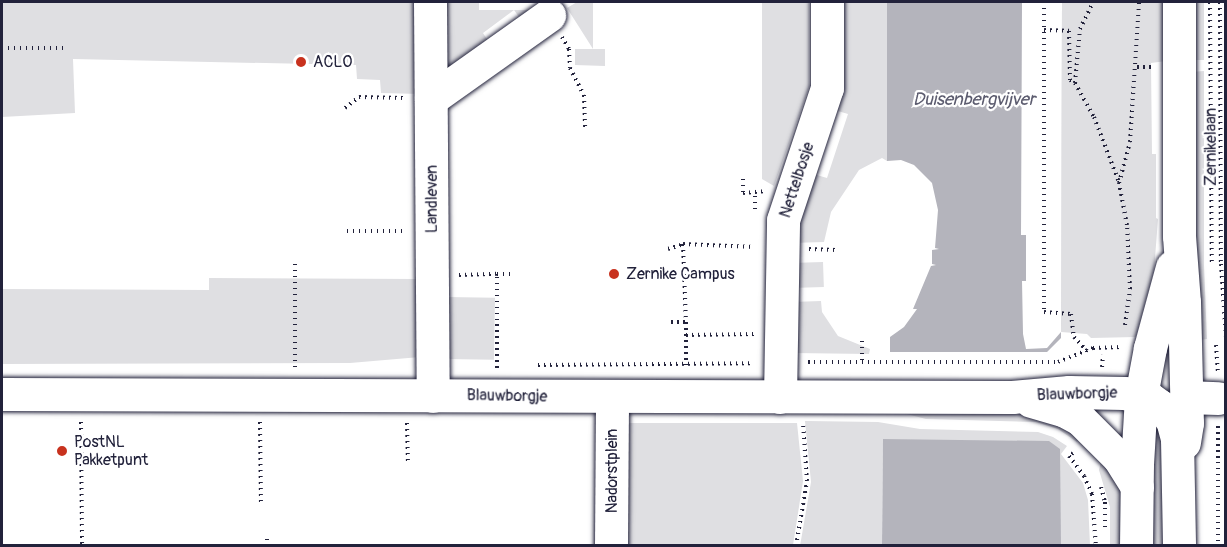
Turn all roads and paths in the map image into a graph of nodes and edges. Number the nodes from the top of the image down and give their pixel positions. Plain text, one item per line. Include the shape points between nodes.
1 (430, 2) edge
2 (827, 2) edge
3 (1044, 2) edge
4 (1093, 2) edge
5 (1139, 2) edge
6 (1179, 2) edge
7 (1210, 2) edge
8 (1221, 2) edge
9 (549, 15) joint
10 (1044, 30) junction
11 (2, 48) edge
12 (66, 48) dead end
13 (1075, 83) junction
14 (345, 108) dead end
15 (431, 109) junction
16 (585, 131) dead end
17 (1119, 183) junction
18 (347, 231) dead end
19 (432, 231) junction
20 (1179, 236) junction
21 (683, 244) junction
22 (782, 248) junction
23 (668, 249) dead end
24 (296, 261) dead end
25 (1212, 270) dead end
26 (497, 274) junction
27 (514, 274) dead end
28 (432, 275) junction
29 (671, 322) dead end
30 (686, 322) junction
31 (1124, 329) dead end
32 (1215, 334) dead end
33 (686, 335) junction
34 (1226, 337) edge
35 (1122, 338) dead end
36 (862, 341) dead end
37 (1120, 347) junction
38 (1129, 347) dead end
39 (780, 348) junction
40 (1087, 351) junction
41 (862, 361) junction
42 (1218, 363) dead end
43 (487, 365) dead end
44 (497, 365) junction
45 (509, 365) dead end
46 (533, 365) dead end
47 (686, 365) junction
48 (284, 368) dead end
49 (295, 368) junction
50 (307, 368) dead end
51 (497, 375) dead end
52 (2, 394) edge
53 (434, 396) junction
54 (1141, 396) junction
55 (612, 397) junction
56 (780, 397) junction
57 (1012, 397) junction
58 (1186, 397) junction
59 (1218, 398) joint
60 (81, 415) dead end
61 (260, 416) dead end
62 (407, 416) dead end
63 (803, 420) dead end
64 (1138, 437) junction
65 (1177, 439) junction
66 (1074, 452) dead end
67 (408, 464) dead end
68 (1179, 478) junction
69 (1099, 482) dead end
70 (1137, 487) junction
71 (261, 507) dead end
72 (267, 534) dead end
73 (1105, 535) dead end
74 (82, 546) edge
75 (267, 546) edge
76 (611, 546) edge
77 (796, 546) edge
78 (1095, 546) edge
79 (1137, 546) edge
80 (1179, 546) edge
81 (1218, 546) edge

1 - 15 street, Landleven
2 - 22 street, Nettelbosje via 827,88 783,220
3 - 10 path
4 - 13 path via 1080,29
5 - 17 path via 1130,142
6 - 20 street, Zernikelaan
7 - 25 path, Zernikelaan
8 - 34 path via 1221,264
9 - 15 street
9 - 16 path via 569,49 570,68 584,95
10 - 13 path via 1069,31 1070,80
10 - 40 path via 1044,312 1071,314 1074,337
11 - 12 path
13 - 17 path via 1094,117
14 - 15 path via 359,97
15 - 19 street, Landleven
17 - 31 path via 1127,225 1130,289
18 - 19 path
19 - 28 street, Landleven
20 - 54 street, Zernikelaan
20 - 58 street, Zernikelaan
21 - 22 path
21 - 23 path
21 - 30 path
22 - 39 street, Nettelbosje
24 - 49 path
26 - 27 path
26 - 28 path
26 - 44 path
28 - 53 street, Landleven
29 - 30 path
30 - 33 path
32 - 42 path
33 - 39 path
33 - 47 path
35 - 37 path
36 - 41 path
37 - 38 path
37 - 40 path
39 - 41 path
39 - 47 path
39 - 56 street, Nettelbosje
40 - 41 path via 1058,362
43 - 44 path
44 - 45 path
44 - 51 path
46 - 47 path
48 - 49 path
49 - 50 path
52 - 53 street, Blauwborgje
53 - 55 street, Blauwborgje
54 - 57 street, Blauwborgje via 1069,392
54 - 64 street, Zernikelaan
54 - 65 street, Zernikelaan via 1167,412
55 - 56 street, Blauwborgje
55 - 76 street, Nadorstplein
56 - 57 street, Blauwborgje
57 - 70 street, Blauwborgje via 1063,410 1080,419 1119,458
58 - 59 street
58 - 68 street, Zernikelaan via 1187,423
59 - 81 path
60 - 74 path
61 - 71 path
62 - 67 path
63 - 77 path via 807,481
64 - 65 street via 1157,426
64 - 70 street, Zernikelaan
65 - 68 street, Zernikelaan
66 - 78 path via 1069,456 1092,494
68 - 80 street, Zernikelaan
69 - 73 path via 1105,502
70 - 79 street, Zernikelaan
72 - 75 path

